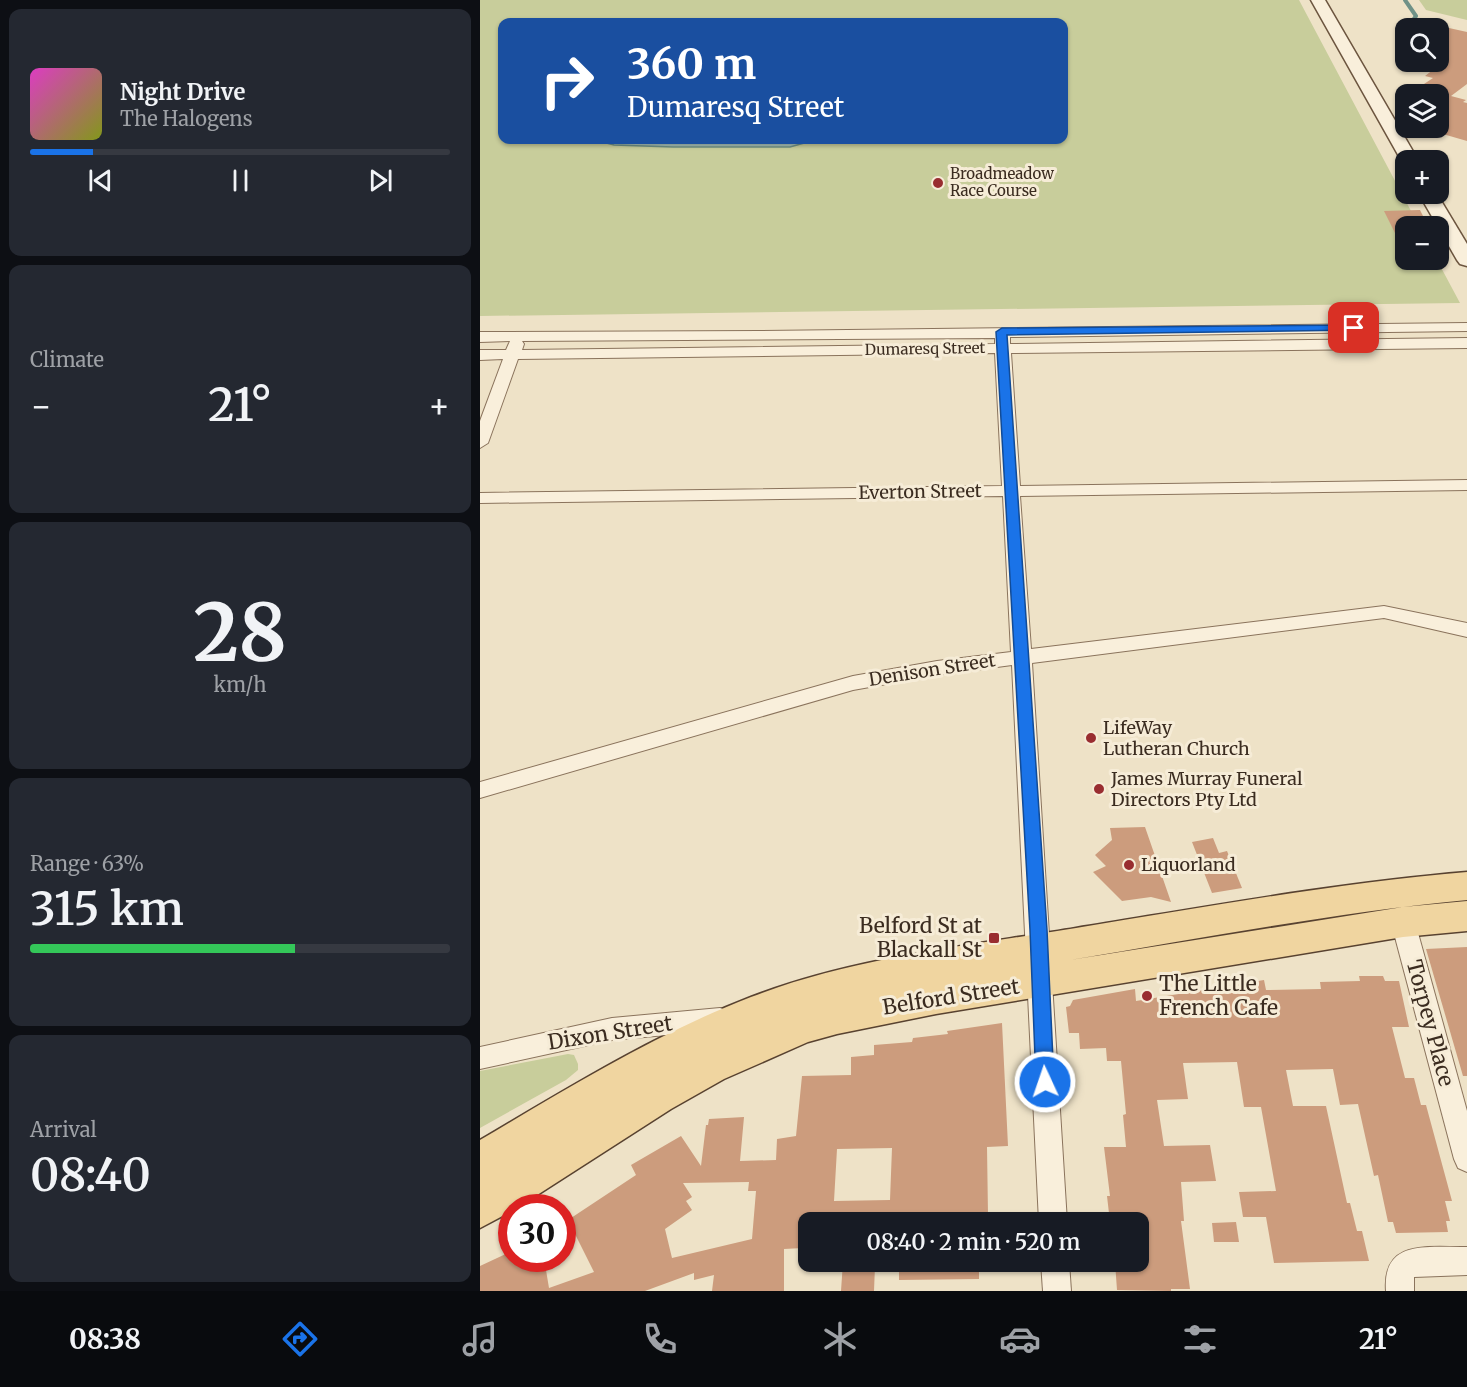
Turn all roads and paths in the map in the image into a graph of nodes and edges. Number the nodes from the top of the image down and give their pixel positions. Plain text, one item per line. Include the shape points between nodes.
1 (1318, 0) edge
2 (1404, 150) edge
3 (1434, 204) edge
4 (1467, 260) edge
5 (1467, 327) edge
6 (1196, 330) junction
7 (519, 336) junction
8 (760, 336) junction
9 (480, 337) edge
10 (1002, 340) junction
11 (1467, 343) edge
12 (1200, 346) junction
13 (758, 352) junction
14 (480, 355) edge
15 (512, 355) junction
16 (480, 443) edge
17 (1467, 485) edge
18 (1011, 491) junction
19 (480, 498) edge
20 (1467, 630) edge
21 (1021, 656) junction
22 (480, 790) edge
23 (1467, 886) edge
24 (1467, 916) edge
25 (1403, 922) junction
26 (1040, 966) junction
27 (741, 1018) junction
28 (480, 1058) edge
29 (1467, 1159) edge
30 (480, 1163) edge
31 (480, 1207) edge
32 (1052, 1212) edge
33 (1467, 1261) edge
34 (1056, 1272) edge
35 (1057, 1291) edge
36 (1400, 1291) edge

1 - 2 street
3 - 4 street
5 - 6 street, Dumaresq Street
6 - 10 street, Dumaresq Street
6 - 12 street
7 - 8 street, Dumaresq Street
7 - 9 street, Dumaresq Street
7 - 15 street
8 - 10 street, Dumaresq Street
8 - 13 street
10 - 12 street, Dumaresq Street
10 - 13 street, Dumaresq Street
10 - 18 street
11 - 12 street, Dumaresq Street
13 - 15 street, Dumaresq Street
14 - 15 street, Dumaresq Street
15 - 16 street
17 - 18 street, Everton Street
18 - 19 street, Everton Street
18 - 21 street
20 - 21 street, Denison Street via 1384,612
21 - 22 street, Denison Street via 852,683
21 - 26 street
23 - 26 main road, Belford Street via 1346,900
24 - 25 main road, Belford Street
25 - 26 main road, Belford Street
25 - 29 street, Torpey Place
26 - 27 main road, Belford Street via 856,982
26 - 31 main road, Belford Street via 936,999 837,1017 780,1035 701,1071
26 - 32 street
27 - 28 street, Dixon Street via 612,1029
27 - 30 main road, Belford Street via 656,1058
33 - 36 street via 1411,1263 1401,1269
34 - 35 street

